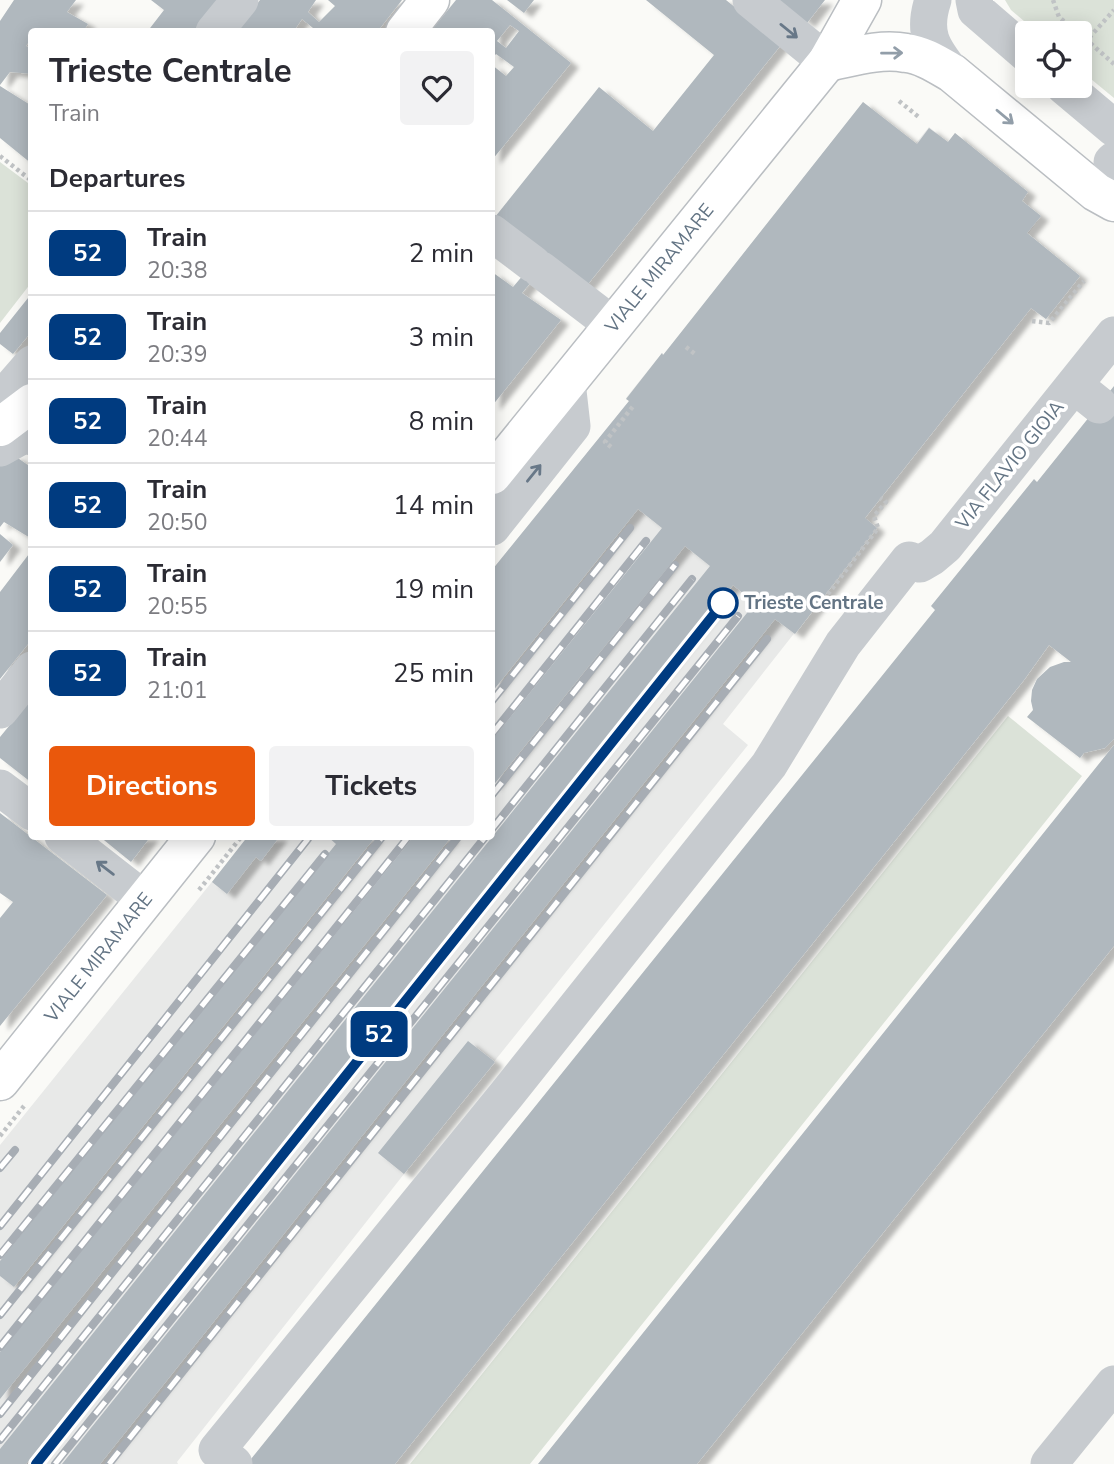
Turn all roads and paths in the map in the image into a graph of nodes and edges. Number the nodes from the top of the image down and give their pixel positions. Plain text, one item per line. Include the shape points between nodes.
1 (240, 0) edge
2 (430, 0) edge
3 (751, 0) edge
4 (862, 0) edge
5 (1053, 0) edge
6 (962, 5) edge
7 (1114, 10) edge
8 (1064, 21) edge
9 (217, 28) edge
10 (408, 28) edge
11 (1092, 34) edge
12 (1092, 44) edge
13 (1009, 49) edge
14 (827, 62) junction
15 (1114, 64) edge
16 (952, 73) junction
17 (1073, 98) edge
18 (899, 101) dead end
19 (920, 118) dead end
20 (1113, 150) edge
21 (0, 156) edge
22 (28, 178) edge
23 (1114, 202) edge
24 (495, 235) edge
25 (1084, 281) dead end
26 (1032, 321) dead end
27 (613, 325) junction
28 (1114, 335) edge
29 (686, 347) dead end
30 (695, 354) dead end
31 (28, 369) edge
32 (567, 382) junction
33 (0, 401) edge
34 (634, 405) dead end
35 (28, 406) edge
36 (0, 426) edge
37 (28, 434) edge
38 (611, 447) dead end
39 (0, 448) edge
40 (495, 471) edge
41 (880, 498) dead end
42 (495, 523) edge
43 (824, 597) dead end
44 (28, 675) edge
45 (0, 710) edge
46 (0, 788) edge
47 (28, 809) edge
48 (69, 840) edge
49 (193, 840) edge
50 (145, 900) junction
51 (0, 1081) edge
52 (1114, 1384) edge
53 (234, 1464) edge
54 (1049, 1464) edge

1 - 9 street
2 - 10 main road
3 -> 14 street
4 - 14 main road, VIALE MIRAMARE
5 - 8 path
6 - 13 street
6 - 16 street via 930,11 929,38
7 - 11 path
12 - 15 path
14 -> 16 main road via 905,52
14 - 27 main road, VIALE MIRAMARE
16 -> 23 main road
17 - 20 street
18 - 19 path
21 - 22 path
24 - 27 street
25 - 26 path via 1049,323
27 - 32 main road, VIALE MIRAMARE
28 - 53 street, VIA FLAVIO GIOIA via 1086,395 945,545 920,564 903,568 843,643 769,765 217,1450
29 - 30 path
31 - 33 street
32 - 40 main road, VIALE MIRAMARE
42 -> 32 street via 572,426
34 - 38 path via 606,442
35 - 36 main road
37 - 39 street
41 - 43 path via 886,502 874,516 878,528
44 - 45 street
46 - 47 street
50 -> 48 street
49 - 50 main road, VIALE MIRAMARE
50 - 51 main road, VIALE MIRAMARE
52 - 54 street

